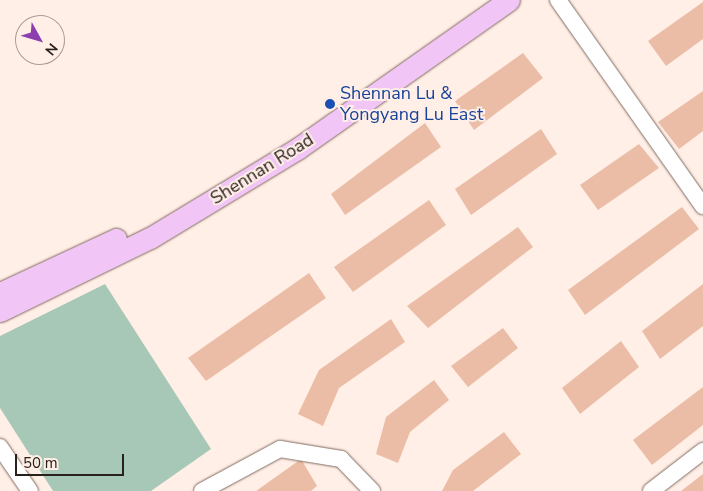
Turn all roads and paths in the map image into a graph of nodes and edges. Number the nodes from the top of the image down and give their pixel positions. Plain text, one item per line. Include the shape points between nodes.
1 (485, 0) edge
2 (509, 0) edge
3 (558, 0) edge
4 (703, 206) edge
5 (0, 293) edge
6 (0, 311) edge
7 (0, 447) edge
8 (703, 451) edge
9 (30, 491) edge
10 (202, 491) edge
11 (372, 491) edge
12 (651, 491) edge

1 - 5 main road, Shennan Road via 287,140 142,226
2 - 6 main road, Shennan Road via 297,149 150,238
3 - 4 street
7 - 9 street
8 - 12 street
10 - 11 street via 280,449 341,459

